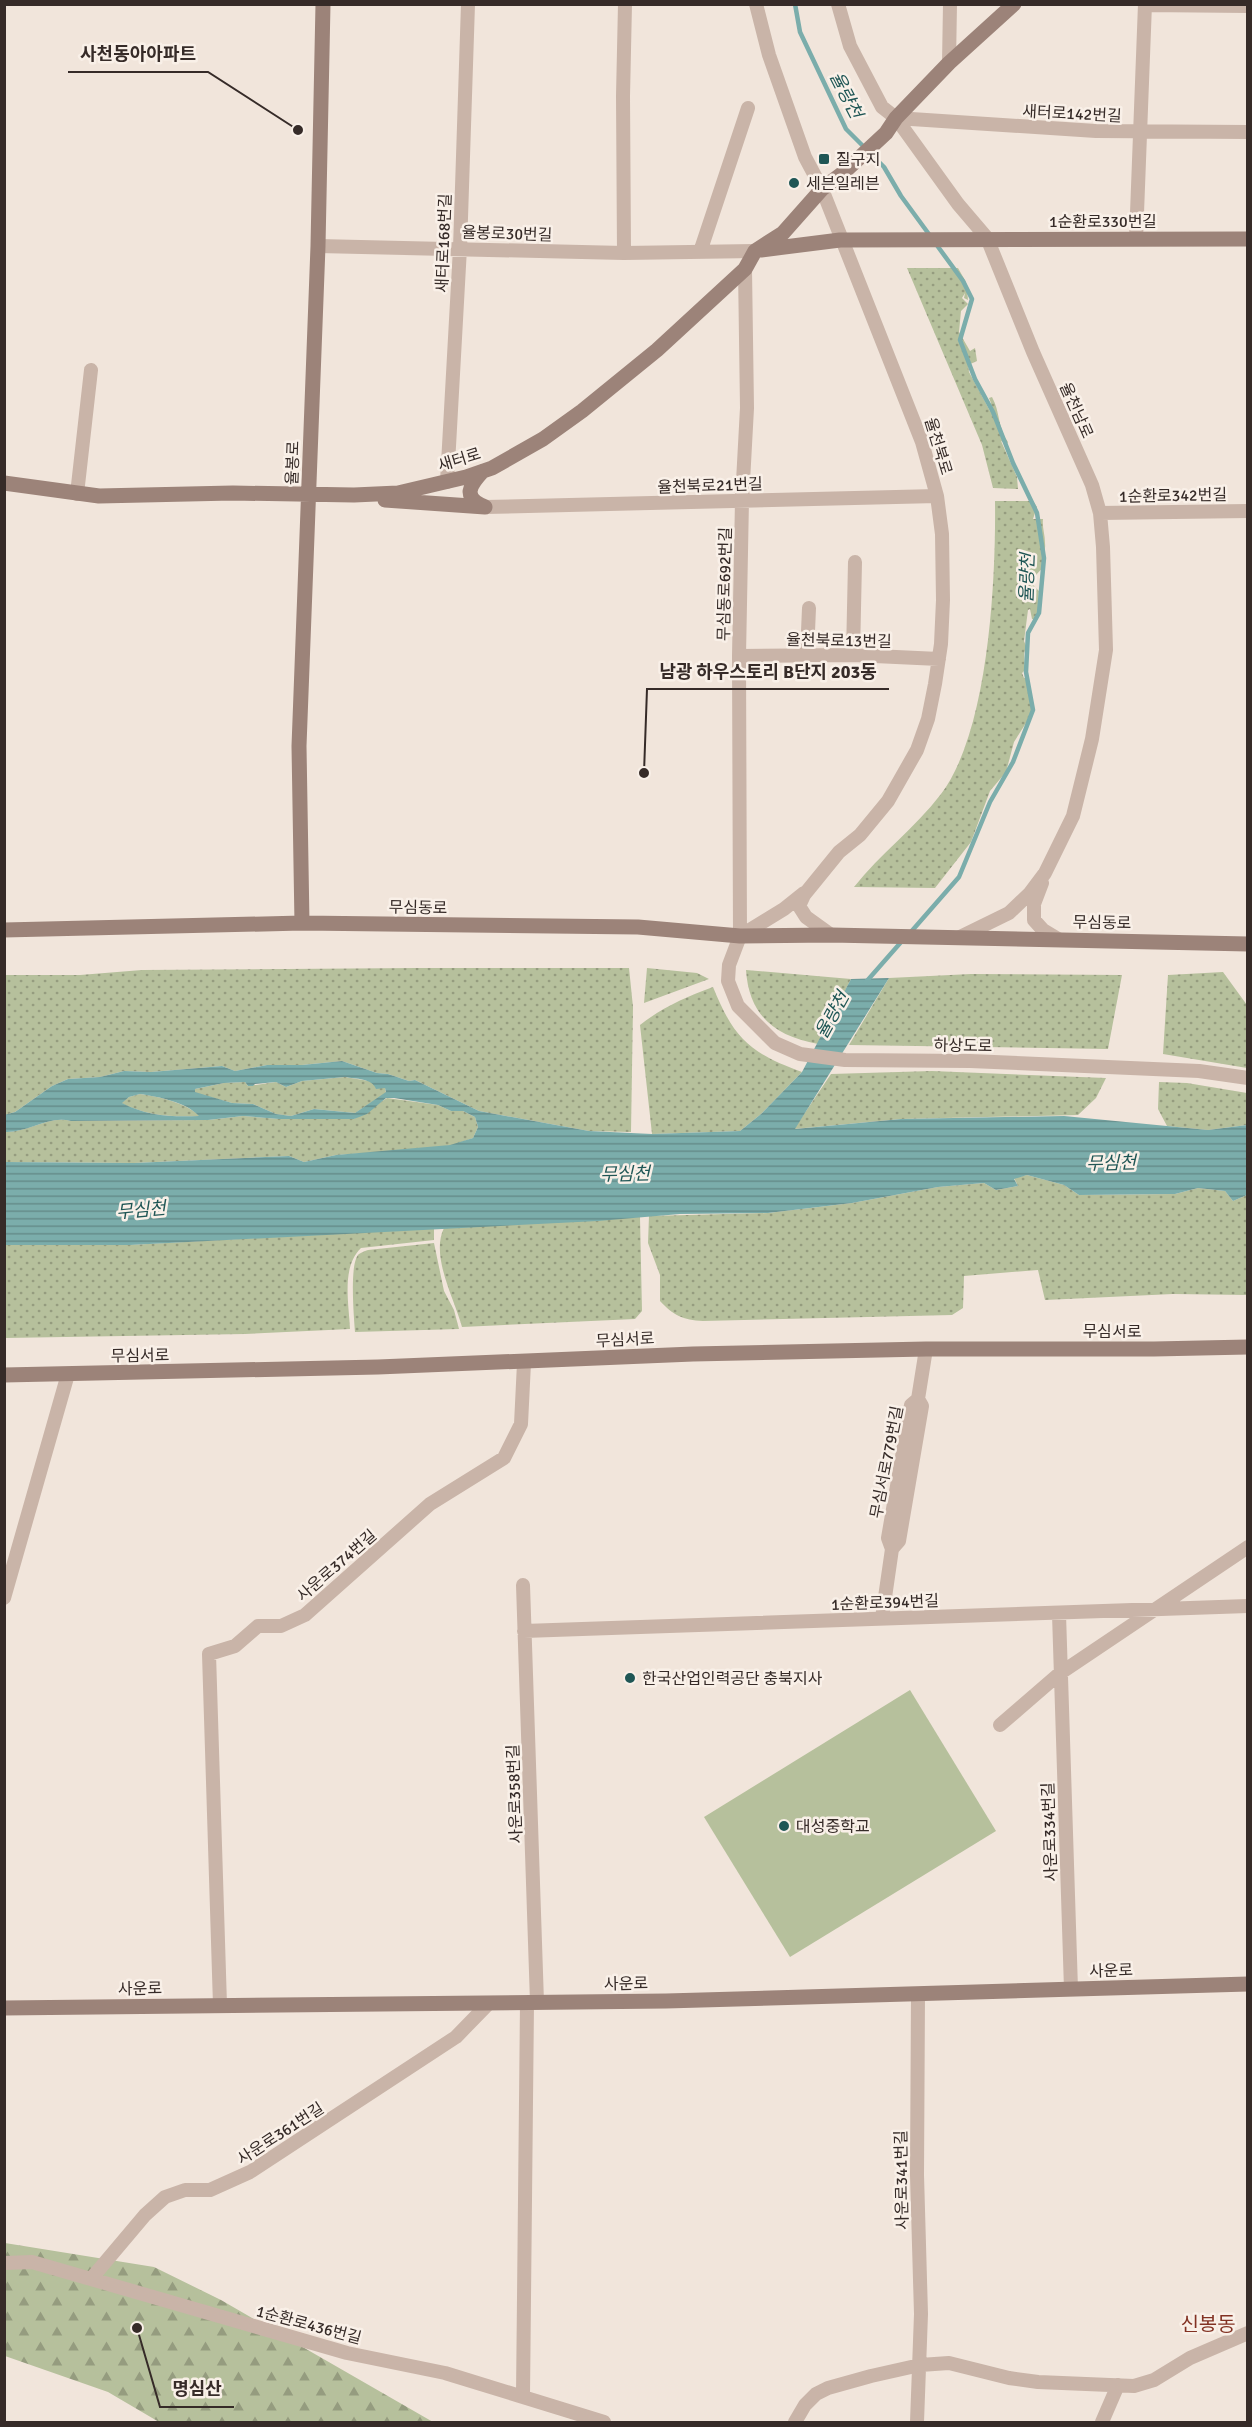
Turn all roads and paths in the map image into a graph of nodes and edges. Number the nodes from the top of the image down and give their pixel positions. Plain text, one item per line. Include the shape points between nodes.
1 (323, 4) edge
2 (468, 4) edge
3 (625, 4) edge
4 (756, 4) edge
5 (838, 4) edge
6 (950, 4) edge
7 (1014, 4) edge
8 (1145, 5) edge
9 (1248, 6) edge
10 (949, 63) junction
11 (748, 108) dead end
12 (896, 118) junction
13 (1141, 132) junction
14 (1248, 132) edge
15 (822, 189) junction
16 (987, 238) junction
17 (1136, 239) junction
18 (1248, 239) edge
19 (840, 240) junction
20 (318, 246) junction
21 (460, 248) junction
22 (755, 251) junction
23 (700, 252) junction
24 (624, 253) junction
25 (745, 268) junction
26 (91, 370) dead end
27 (483, 471) junction
28 (447, 482) junction
29 (4, 483) edge
30 (77, 494) junction
31 (309, 494) junction
32 (334, 495) junction
33 (937, 496) junction
34 (742, 500) junction
35 (485, 507) junction
36 (1248, 511) edge
37 (1100, 513) junction
38 (855, 562) dead end
39 (809, 608) dead end
40 (807, 655) junction
41 (853, 655) junction
42 (739, 656) junction
43 (939, 659) junction
44 (1045, 873) junction
45 (813, 886) junction
46 (302, 923) junction
47 (4, 930) edge
48 (831, 935) junction
49 (740, 936) junction
50 (955, 938) junction
51 (1058, 939) junction
52 (1248, 944) edge
53 (1248, 1078) edge
54 (1248, 1347) edge
55 (926, 1349) junction
56 (524, 1363) junction
57 (68, 1374) junction
58 (4, 1376) edge
59 (1248, 1547) edge
60 (523, 1585) dead end
61 (4, 1598) edge
62 (1248, 1606) edge
63 (1153, 1610) junction
64 (1059, 1614) junction
65 (882, 1618) junction
66 (524, 1631) junction
67 (1059, 1674) junction
68 (1000, 1725) dead end
69 (1248, 1984) edge
70 (1071, 1989) junction
71 (918, 1994) junction
72 (532, 2002) junction
73 (489, 2003) junction
74 (220, 2005) junction
75 (4, 2007) edge
76 (4, 2263) edge
77 (91, 2279) junction
78 (1248, 2332) edge
79 (920, 2365) junction
80 (1118, 2385) junction
81 (523, 2396) junction
82 (604, 2422) edge
83 (795, 2422) edge
84 (917, 2422) edge
85 (1102, 2422) edge

1 - 20 street, 율봉로
2 - 21 street, 새터로168번길
3 - 24 street
4 - 15 street, 율천북로 via 801,146
5 - 12 street, 율천남로 via 854,54 882,107
6 - 10 street
7 - 10 street, 새터로
8 - 9 street
8 - 13 street
10 - 12 street, 새터로
11 - 23 street
12 - 13 street, 새터로142번길
12 - 15 street, 새터로 via 886,133
12 - 16 street, 율천남로
13 - 14 street, 새터로142번길
13 - 17 street
15 - 19 street, 율천북로
15 - 22 street, 새터로 via 783,233
16 - 17 street, 1순환로330번길
16 - 19 street, 1순환로330번길
16 - 37 street, 율천남로
17 - 18 street, 1순환로330번길
19 - 22 street, 1순환로330번길
19 - 33 street, 율천북로 via 908,404
20 - 21 street, 율봉로30번길
20 - 31 street, 율봉로
21 - 24 street, 율봉로30번길
21 - 28 street, 새터로168번길
22 - 23 street, 율봉로30번길
22 - 25 street, 새터로
23 - 24 street, 율봉로30번길
25 - 27 street, 새터로 via 614,387 543,439
25 - 34 street, 무심동로692번길 via 747,408
26 - 30 street
27 - 28 street, 새터로
27 - 35 street via 470,492 475,502
28 - 32 street, 새터로 via 398,493
29 - 30 street, 새터로
30 - 31 street, 새터로
31 - 32 street, 새터로
31 - 46 street, 율봉로 via 298,746
32 - 35 street
33 - 34 street, 율천북로21번길
33 - 43 street, 율천북로 via 943,600
34 - 35 street, 율천북로21번길
34 - 42 street, 무심동로692번길
36 - 37 street, 1순환로342번길
37 - 44 street, 율천남로 via 1106,650 1101,690 1073,816
38 - 41 street
39 - 40 street
40 - 41 street, 율천북로13번길
40 - 42 street, 율천북로13번길
41 - 43 street, 율천북로13번길
42 - 49 street, 무심동로692번길
43 - 45 street, 율천북로 via 928,719 905,772 874,819 839,852
44 - 50 street via 1009,913
44 - 51 street via 1034,904 1034,920
45 - 48 street via 799,906
45 - 49 street
46 - 47 street, 무심동로
46 - 49 street, 무심동로 via 638,927
48 - 49 street, 무심동로
48 - 50 street, 무심동로
49 - 53 street, 하상도로 via 729,965 728,981 738,1006 775,1043 800,1054 845,1059 1199,1071
50 - 51 street, 무심동로
51 - 52 street, 무심동로
54 - 55 street, 무심서로
55 - 56 street, 무심서로 via 693,1354
55 - 65 street, 무심서로779번길 via 918,1399 911,1406 888,1538 892,1549
56 - 57 street, 무심서로
56 - 74 street, 사운로374번길 via 521,1424 504,1458 430,1504 305,1615 281,1626 258,1626 235,1646 209,1654
57 - 58 street, 무심서로
57 - 61 street
59 - 63 street
60 - 66 street, 사운로358번길
62 - 63 street, 1순환로394번길
63 - 64 street, 1순환로394번길
63 - 67 street
64 - 65 street, 1순환로394번길
64 - 67 street, 사운로334번길
65 - 66 street, 1순환로394번길
66 - 72 street, 사운로358번길
67 - 68 street
67 - 70 street, 사운로334번길
69 - 70 street, 사운로
70 - 71 street, 사운로
71 - 72 street, 사운로
71 - 79 street, 사운로341번길
72 - 73 street, 사운로
72 - 81 street, 사운로358번길
73 - 74 street, 사운로
73 - 77 street, 사운로361번길 via 456,2037 250,2172 210,2190 185,2190 165,2197
74 - 75 street, 사운로
76 - 77 street, 1순환로436번길 via 32,2262
77 - 81 street, 1순환로436번길 via 347,2353 446,2373
78 - 80 street via 1190,2358 1154,2380 1134,2386
79 - 80 street via 948,2363 1038,2382
79 - 83 street via 828,2388 805,2404
79 - 84 street
80 - 85 street
81 - 82 street, 1순환로436번길

